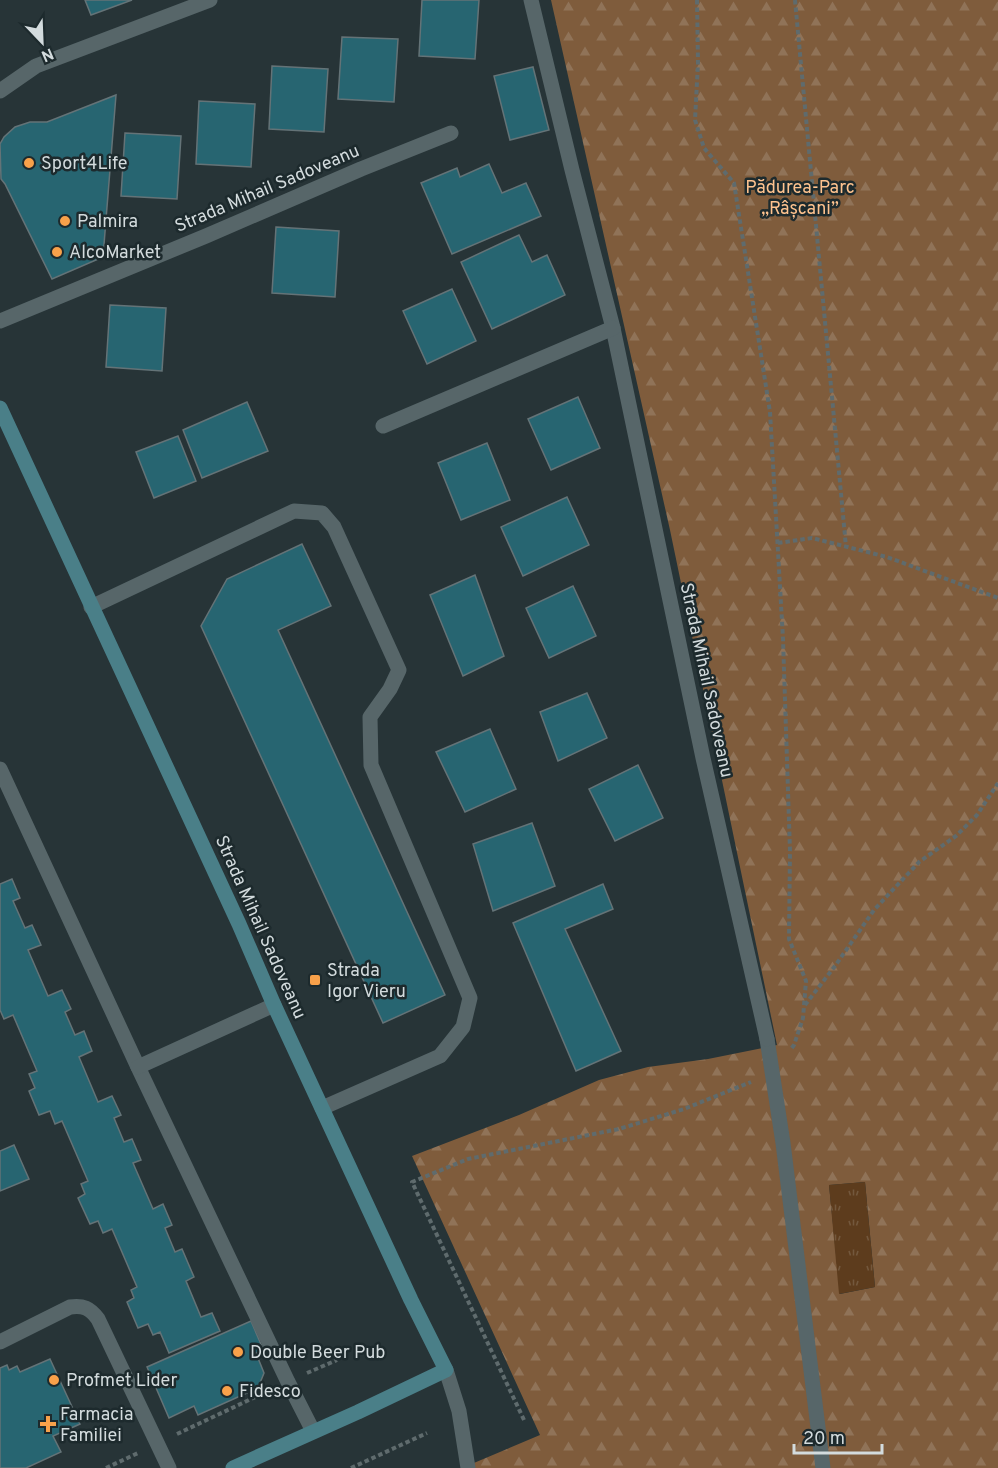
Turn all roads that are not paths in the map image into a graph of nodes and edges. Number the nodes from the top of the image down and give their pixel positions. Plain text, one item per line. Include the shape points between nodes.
1 (210, 0) edge
2 (531, 0) edge
3 (0, 91) edge
4 (451, 133) dead end
5 (0, 321) edge
6 (613, 328) junction
7 (0, 408) edge
8 (383, 426) dead end
9 (91, 607) junction
10 (0, 768) edge
11 (274, 1005) junction
12 (138, 1067) junction
13 (322, 1108) junction
14 (0, 1342) edge
15 (446, 1370) junction
16 (313, 1431) junction
17 (169, 1468) edge
18 (233, 1468) edge
19 (468, 1468) edge
20 (823, 1468) edge

1 - 3 street via 36,66
2 - 6 street, Strada Mihail Sadoveanu
4 - 5 street, Strada Mihail Sadoveanu
6 - 8 street
6 - 20 street, Strada Mihail Sadoveanu via 703,758 767,1039
7 - 9 main road, Strada Mihail Sadoveanu
9 - 11 main road, Strada Mihail Sadoveanu
9 - 13 street via 294,511 322,513 334,527 399,670 370,717 371,765 470,998 463,1027 440,1056
10 - 12 street
11 - 12 street
11 - 13 main road, Strada Mihail Sadoveanu
12 - 16 street
13 - 15 main road, Strada Mihail Sadoveanu
14 - 17 street via 69,1307 93,1311
15 - 16 main road
15 - 19 street, Strada Mihail Sadoveanu via 459,1411
16 - 18 main road

